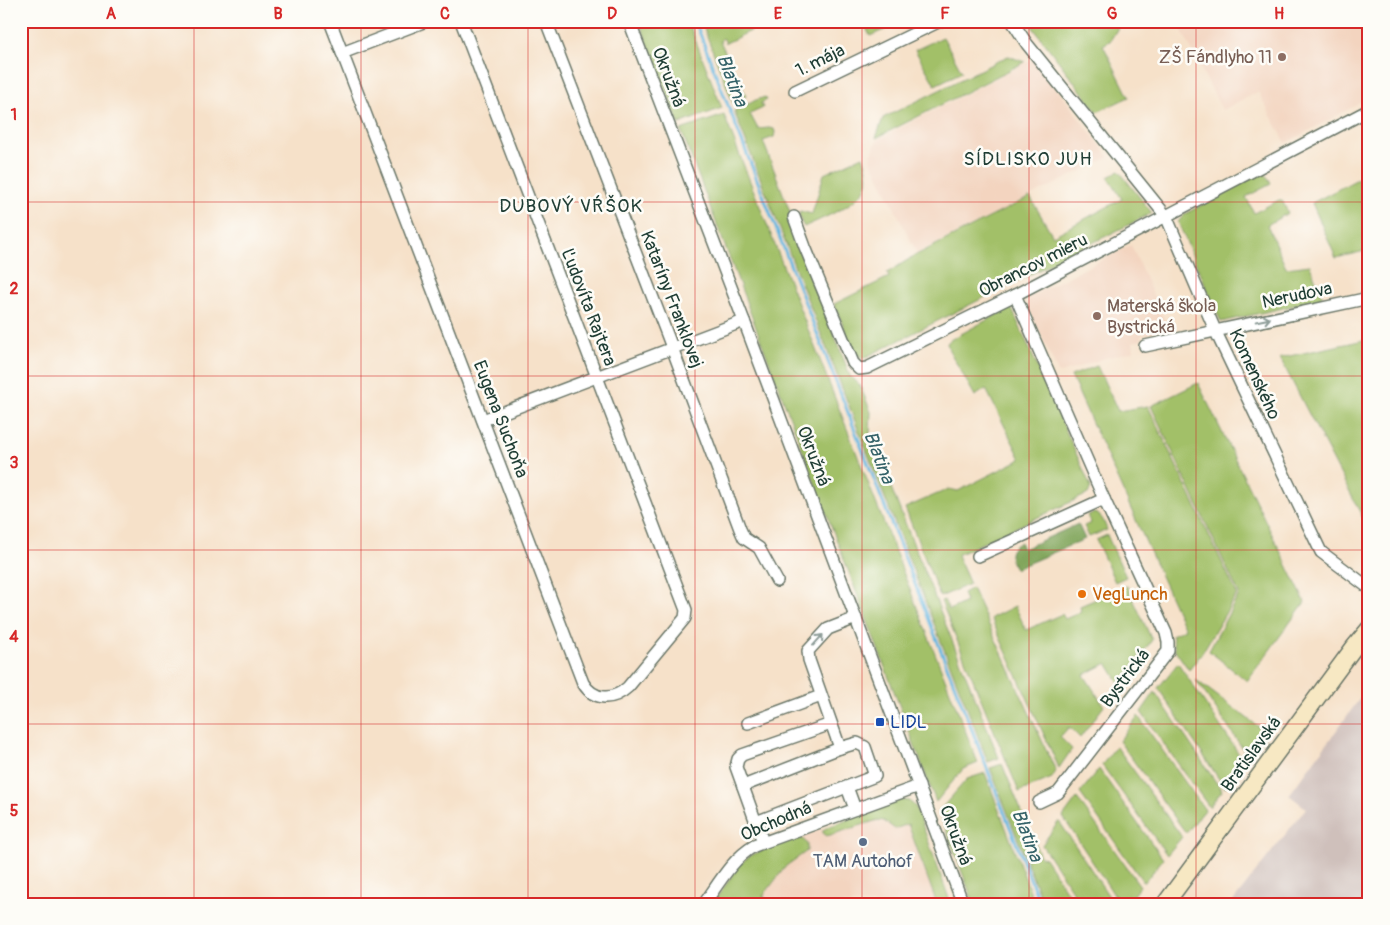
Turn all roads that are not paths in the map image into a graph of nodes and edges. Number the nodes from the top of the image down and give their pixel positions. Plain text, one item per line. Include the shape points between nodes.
1 (330, 21) edge
2 (426, 21) edge
3 (461, 21) edge
4 (546, 21) edge
5 (629, 21) edge
6 (940, 21) edge
7 (1012, 21) edge
8 (342, 52) junction
9 (795, 91) dead end
10 (1369, 110) edge
11 (1166, 216) junction
12 (794, 217) dead end
13 (1015, 295) junction
14 (1369, 298) edge
15 (744, 321) junction
16 (1215, 330) junction
17 (1144, 346) dead end
18 (672, 348) junction
19 (597, 377) junction
20 (482, 420) junction
21 (1104, 499) junction
22 (978, 556) dead end
23 (777, 581) dead end
24 (1369, 588) edge
25 (685, 605) joint
26 (856, 618) junction
27 (1369, 629) edge
28 (821, 696) junction
29 (748, 723) dead end
30 (831, 724) junction
31 (840, 748) junction
32 (743, 786) junction
33 (919, 786) junction
34 (847, 787) junction
35 (1040, 802) dead end
36 (855, 809) junction
37 (756, 822) junction
38 (763, 842) junction
39 (704, 904) edge
40 (962, 904) edge
41 (1165, 904) edge

1 - 8 street, Eugena Suchoňa
2 - 8 street
3 - 19 street, Ľudovíta Rajtera
4 - 18 street, Kataríny Franklovej
5 - 15 street, Okružná
6 - 9 street, 1. mája
7 - 11 street, Komenského
8 - 20 street, Eugena Suchoňa
10 - 11 street, Obrancov mieru
11 - 13 street, Obrancov mieru
11 - 16 street, Komenského
12 - 13 street, Obrancov mieru via 853,363 859,369 867,368
13 - 21 street, Bystrická
16 -> 14 street, Nerudova
15 - 18 street
15 - 26 street, Okružná
16 - 17 street, Nerudova
16 - 24 street, Komenského via 1321,552
18 - 19 street
18 - 23 street, Kataríny Franklovej via 744,538 759,548
19 - 20 street
19 - 25 street, Ľudovíta Rajtera
20 - 25 street, Eugena Suchoňa via 588,690 608,697 623,692 685,618
21 - 22 street
21 - 35 street, Bystrická via 1166,633 1168,651 1058,794
28 -> 26 street via 809,660 810,649 828,629
26 - 33 street, Okružná
27 - 41 main road, Bratislavská
28 - 29 street
28 - 30 street
30 - 31 street
30 - 32 street via 742,755 736,765
31 - 32 street
31 - 34 street, Obchodná via 857,743 863,745 875,776
32 - 37 street
33 - 36 street, Obchodná
33 - 40 street, Okružná
34 - 36 street
34 - 37 street, Obchodná
36 - 38 street, Obchodná
37 - 38 street
38 - 39 street, Obchodná via 734,861

